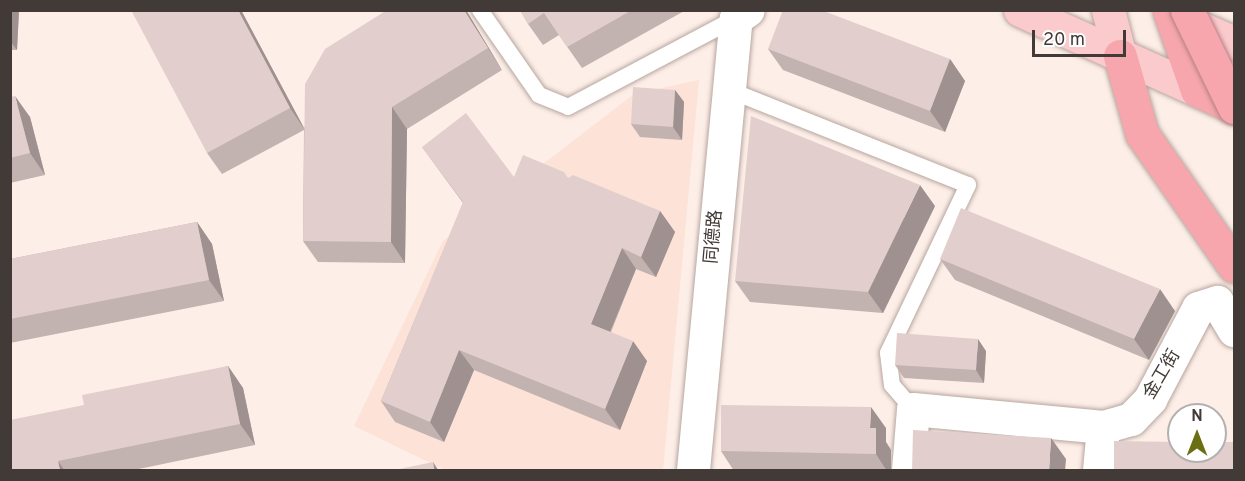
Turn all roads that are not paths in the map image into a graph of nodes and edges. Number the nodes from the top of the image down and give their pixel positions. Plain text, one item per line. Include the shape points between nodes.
1 (480, 10) edge
2 (1020, 10) edge
3 (1108, 10) edge
4 (1172, 12) edge
5 (742, 14) edge
6 (1234, 43) edge
7 (1120, 56) junction
8 (729, 90) junction
9 (1197, 90) junction
10 (1234, 107) edge
11 (1234, 266) edge
12 (1234, 330) edge
13 (914, 409) junction
14 (1103, 427) junction
15 (693, 471) edge
16 (908, 471) edge
17 (1099, 471) edge

1 - 5 lane via 539,95 568,107
2 - 7 main road
3 - 7 main road
4 - 6 main road
4 - 9 highway
4 - 10 highway, bridge
5 - 8 street, 同德路
7 - 9 main road
7 - 11 highway via 1142,134
8 - 13 lane via 968,185 888,353 892,385
8 - 15 street, 同德路
9 - 10 highway
12 - 14 street, 金工街 via 1217,303 1198,308 1150,399 1131,419
13 - 14 street
13 - 16 street
14 - 17 street

